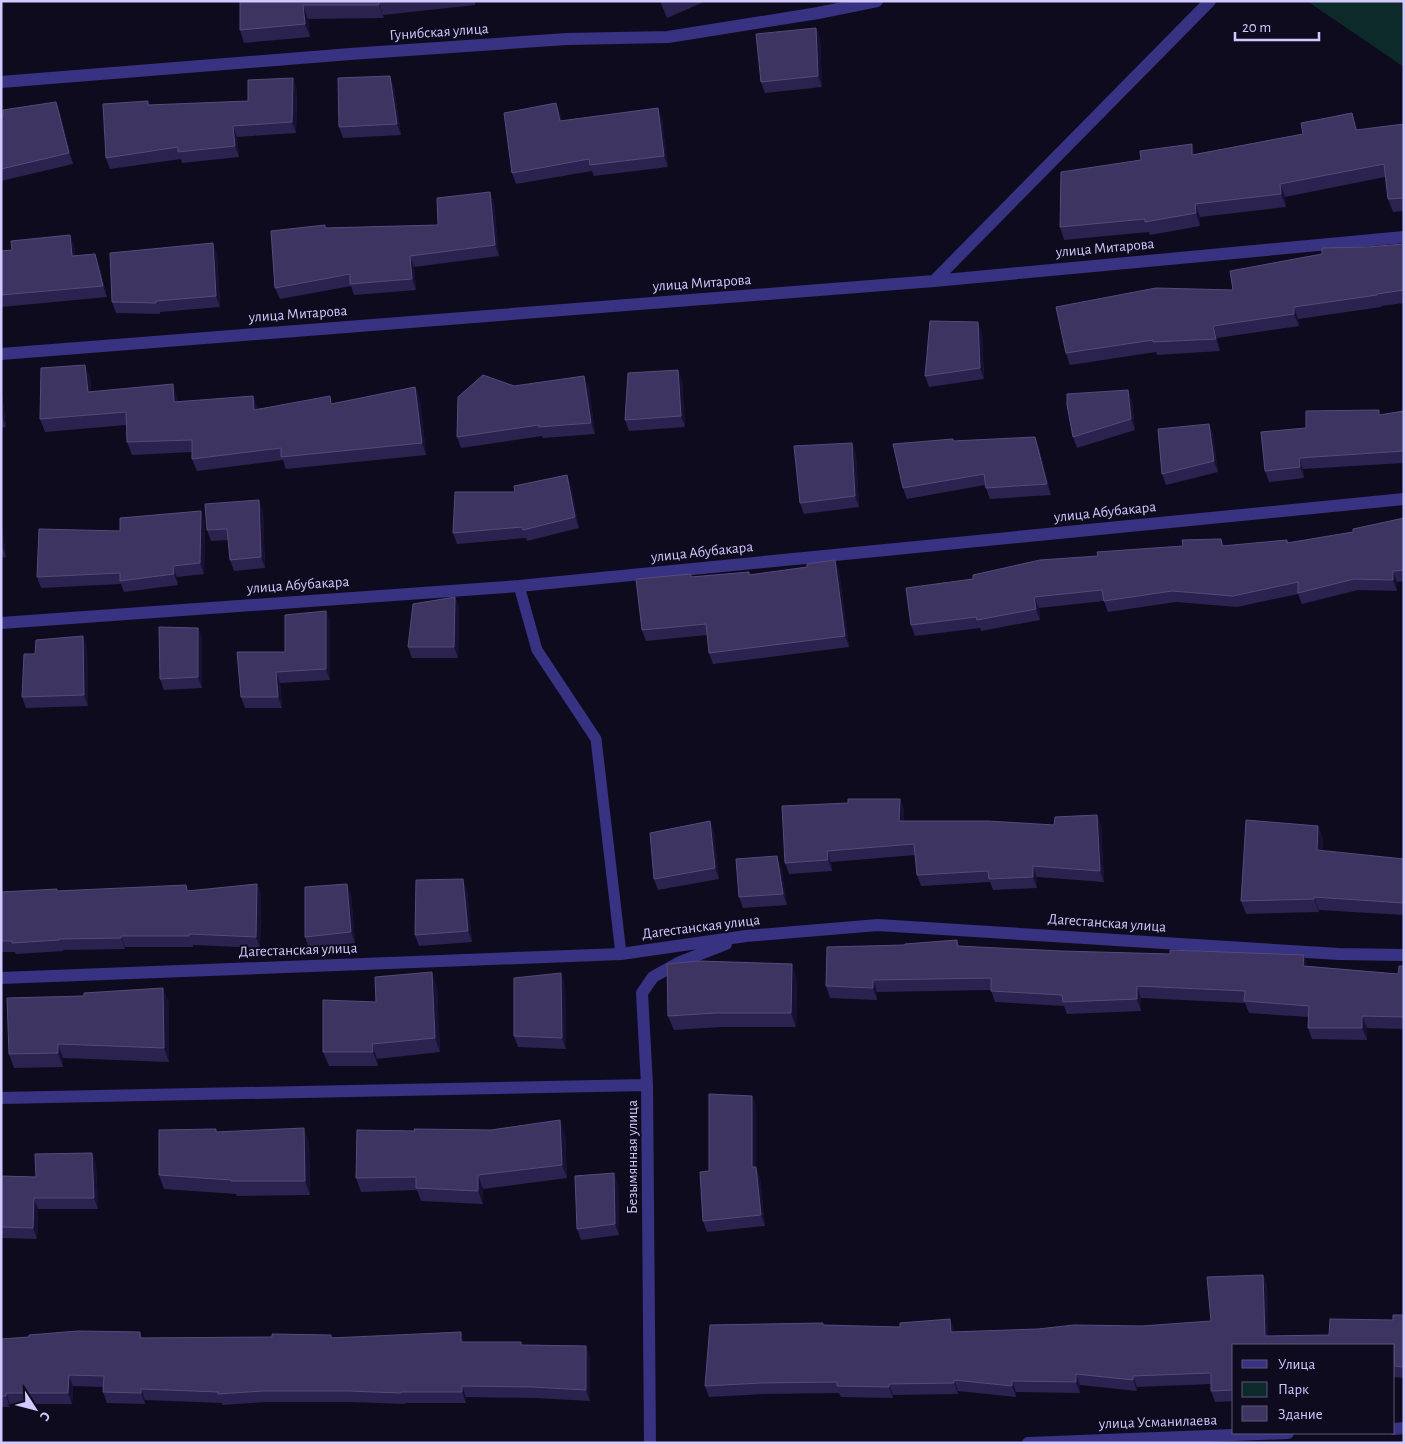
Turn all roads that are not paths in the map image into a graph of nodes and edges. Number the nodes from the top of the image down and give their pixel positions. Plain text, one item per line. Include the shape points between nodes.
1 (877, 1) edge
2 (1210, 1) edge
3 (1, 82) edge
4 (1404, 237) edge
5 (934, 281) junction
6 (1, 354) edge
7 (1404, 499) edge
8 (519, 586) junction
9 (1, 623) edge
10 (746, 936) junction
11 (621, 954) junction
12 (1404, 954) edge
13 (1, 978) edge
14 (647, 1085) junction
15 (1, 1098) edge
16 (1262, 1434) edge
17 (650, 1443) edge
18 (1028, 1443) edge

1 - 3 street, Гунибская улица via 668,37 557,40
2 - 5 street
4 - 5 street, улица Митарова
5 - 6 street, улица Митарова
7 - 8 street, улица Абубакара
8 - 9 street, улица Абубакара
8 - 11 lane via 537,650 596,739
10 - 11 street, Дагестанская улица
10 - 12 street, Дагестанская улица via 878,925 1339,954
10 - 14 street, Безымянная улица via 673,966 653,977 642,993
11 - 13 street, Дагестанская улица
14 - 15 street
14 - 17 street, Безымянная улица
16 - 18 street, улица Усманилаева

